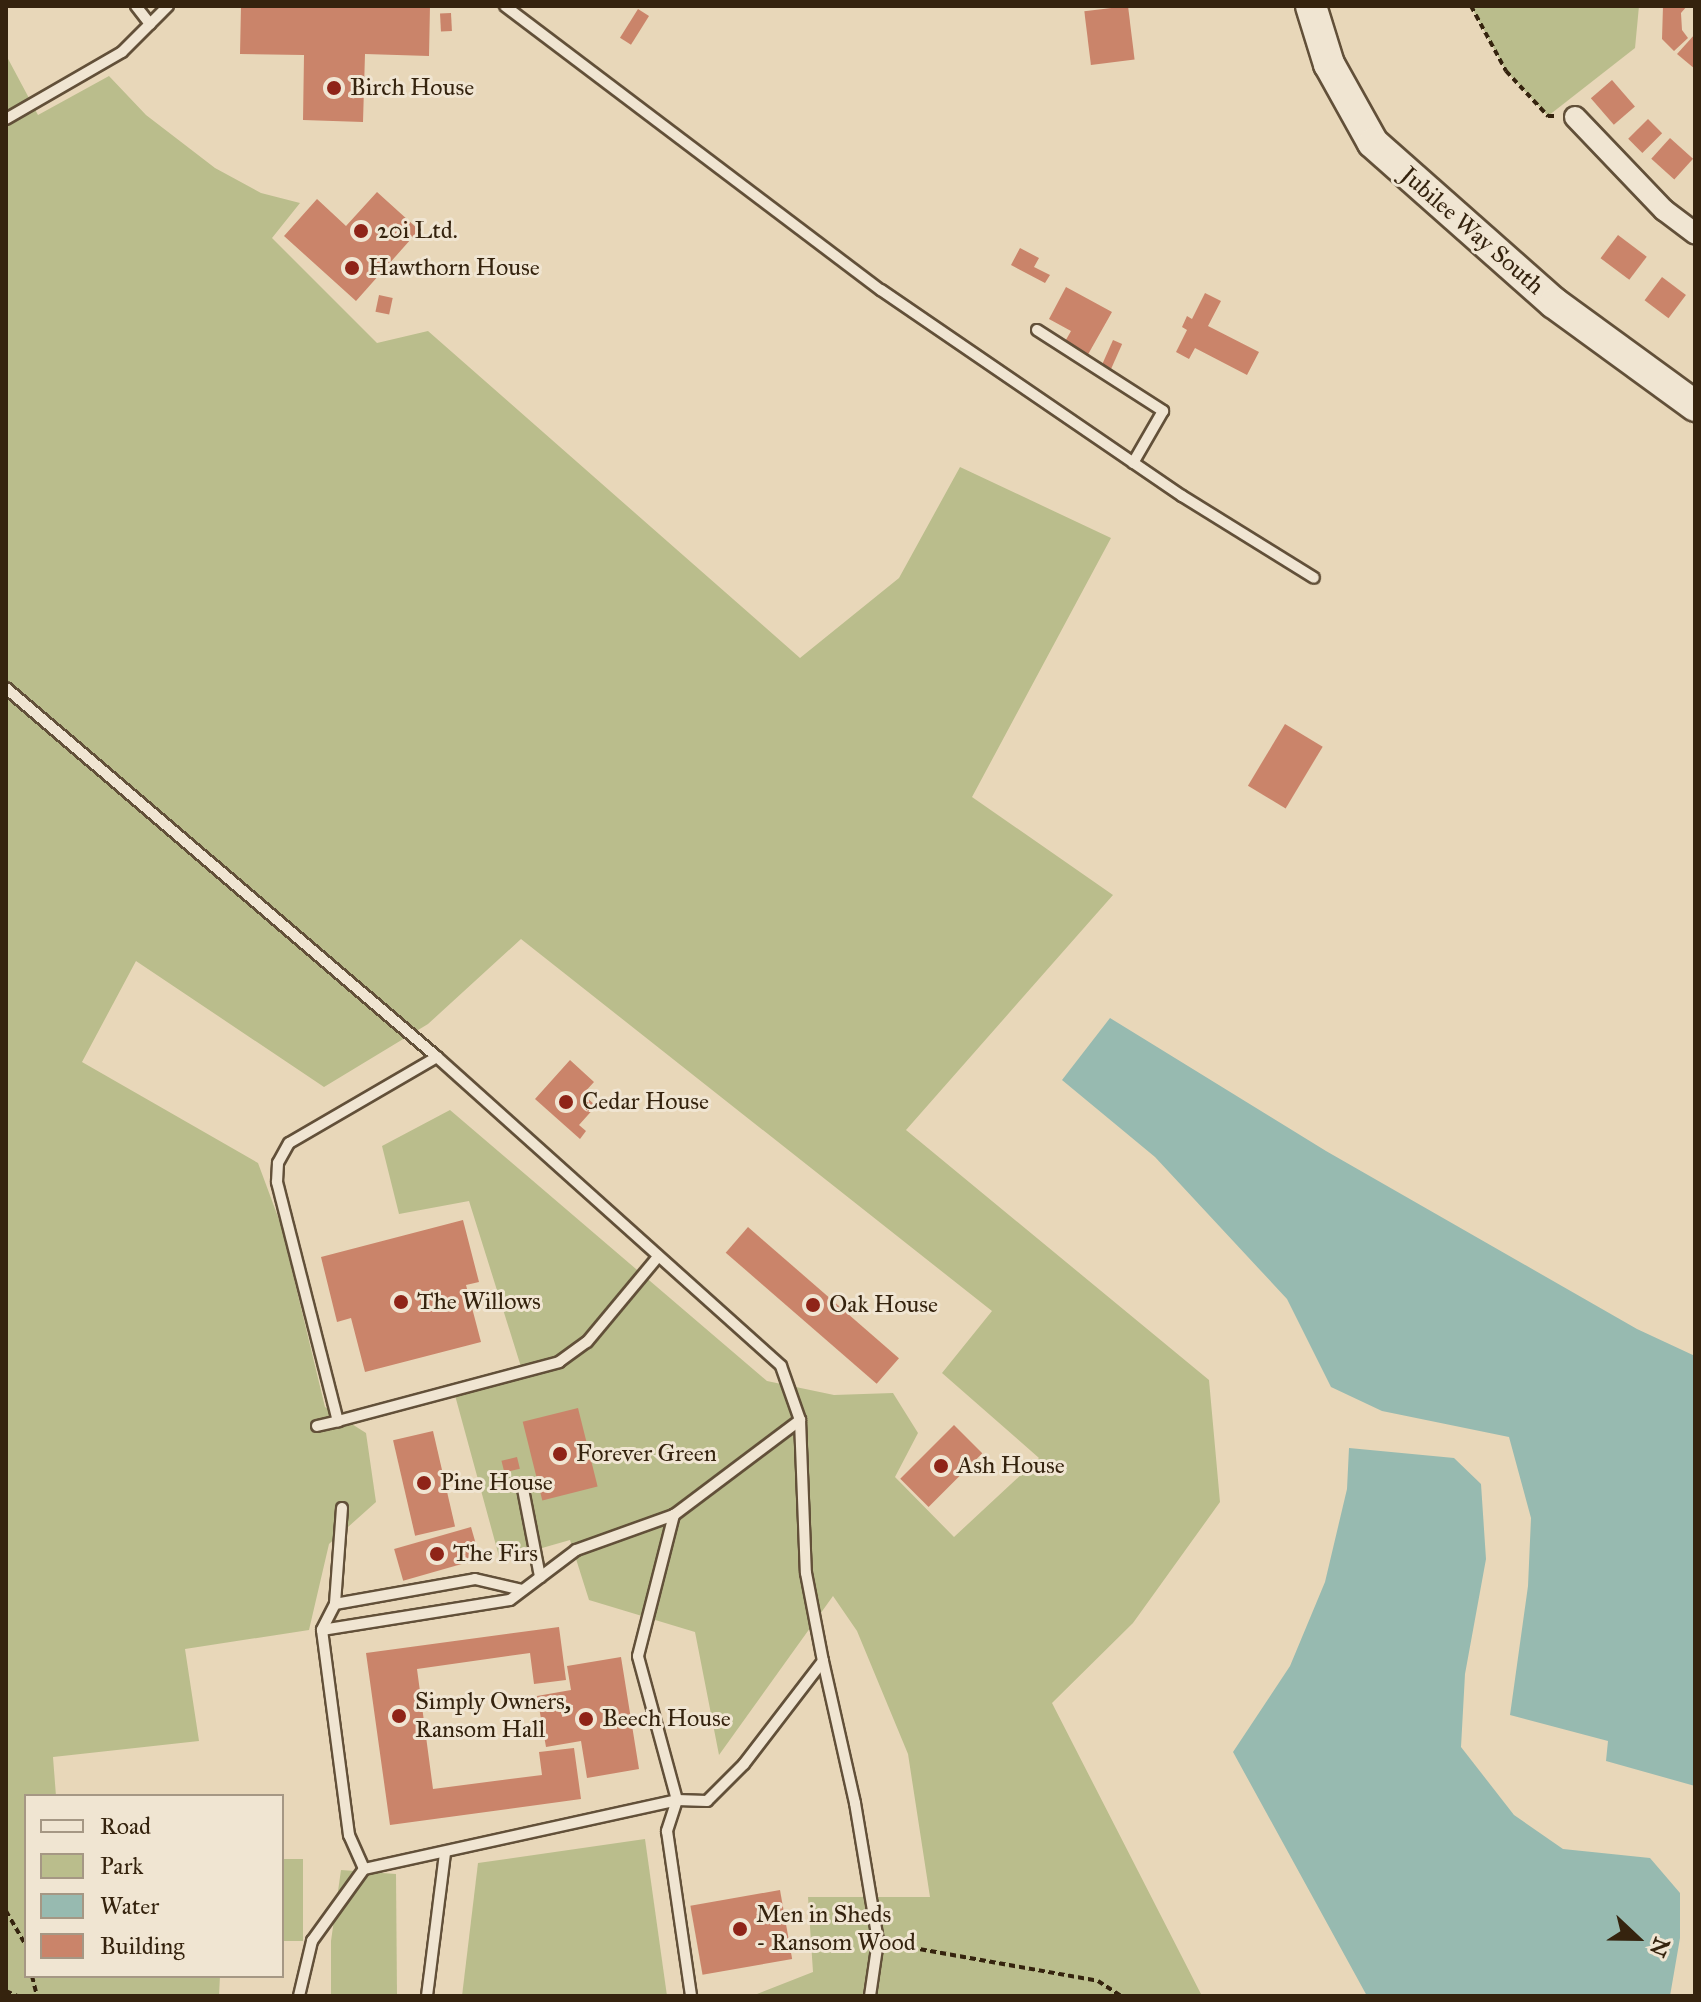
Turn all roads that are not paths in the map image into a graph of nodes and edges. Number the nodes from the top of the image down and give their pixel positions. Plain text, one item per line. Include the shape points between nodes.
1 (136, 6) edge
2 (168, 6) edge
3 (505, 6) edge
4 (1311, 6) edge
5 (150, 24) junction
6 (1575, 117) road end
7 (6, 119) edge
8 (1695, 233) edge
9 (1037, 330) dead end
10 (1695, 406) edge
11 (1133, 463) junction
12 (1314, 578) dead end
13 (6, 688) edge
14 (437, 1057) junction
15 (657, 1258) junction
16 (800, 1420) junction
17 (338, 1421) junction
18 (317, 1426) dead end
19 (522, 1484) dead end
20 (342, 1508) dead end
21 (674, 1515) junction
22 (540, 1577) junction
23 (522, 1590) junction
24 (335, 1604) junction
25 (322, 1630) junction
26 (823, 1661) junction
27 (677, 1800) junction
28 (445, 1853) junction
29 (364, 1869) junction
30 (299, 1996) edge
31 (427, 1996) edge
32 (691, 1996) edge
33 (870, 1996) edge

1 - 5 lane
2 - 5 lane
3 - 11 lane via 881,290
4 - 10 street, Jubilee Way South via 1329,64 1373,143 1554,303
5 - 7 lane via 122,52
6 - 8 street via 1664,210
9 - 11 lane via 1163,411
11 - 12 lane
13 - 14 lane
14 - 15 lane
14 - 17 lane via 289,1143 278,1163 277,1182
15 - 16 lane via 781,1366
15 - 17 lane via 587,1342 559,1362
16 - 21 lane
16 - 26 lane via 806,1573
17 - 18 lane
19 - 22 lane
20 - 24 lane
21 - 22 lane via 576,1550
21 - 27 lane via 638,1656
22 - 23 lane
23 - 24 lane via 475,1579
23 - 25 lane via 510,1600
24 - 25 lane
25 - 29 lane via 349,1835
26 - 27 lane via 744,1764 707,1801
26 - 33 lane via 855,1803 878,1941
27 - 28 lane
27 - 32 lane via 667,1831
28 - 29 lane
28 - 31 lane
29 - 30 lane via 312,1941

